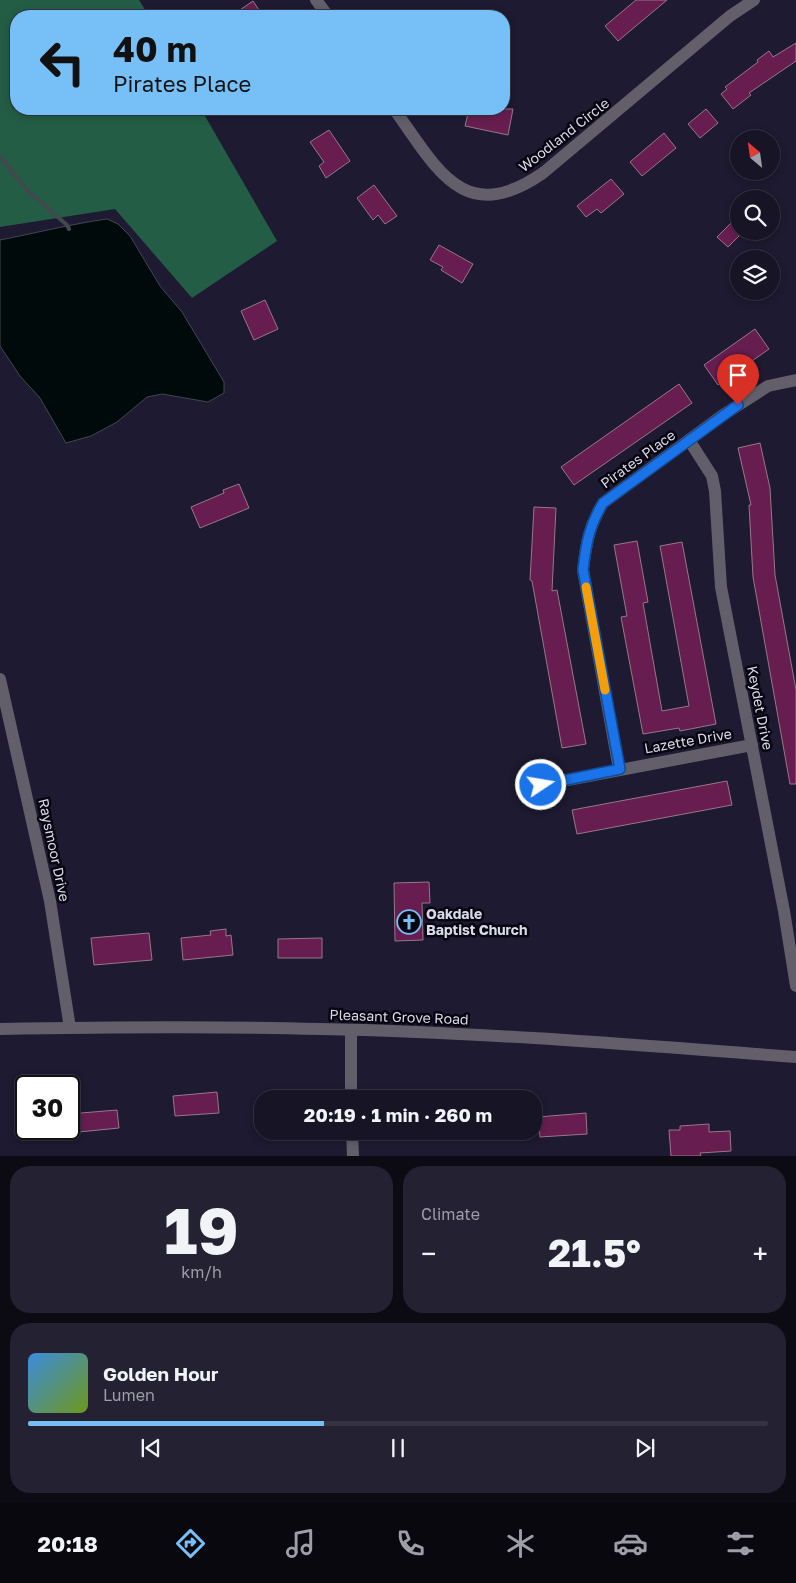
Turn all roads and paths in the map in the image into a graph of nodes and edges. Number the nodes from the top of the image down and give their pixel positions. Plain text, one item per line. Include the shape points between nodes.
1 (754, 0) edge
2 (398, 115) edge
3 (796, 380) edge
4 (689, 440) junction
5 (0, 679) edge
6 (752, 745) junction
7 (620, 769) junction
8 (541, 785) dead end
9 (796, 986) edge
10 (70, 1028) junction
11 (0, 1029) edge
12 (351, 1030) junction
13 (796, 1057) edge
14 (351, 1090) edge
15 (352, 1140) edge
16 (352, 1156) edge

1 - 2 street, Woodland Circle via 730,16 543,173 512,191 479,194 457,186 433,162
3 - 4 street, Pirates Place via 768,386
4 - 6 street, Keydet Drive via 712,476 721,586
4 - 7 street, Pirates Place via 603,503 587,537 583,570
5 - 10 street, Raysmoor Drive via 50,901
6 - 7 street, Lazette Drive
6 - 9 street, Keydet Drive
7 - 8 street, Lazette Drive
10 - 11 street, Pleasant Grove Road
10 - 12 street, Pleasant Grove Road via 142,1026
12 - 13 street, Pleasant Grove Road
12 - 14 street
15 - 16 street

